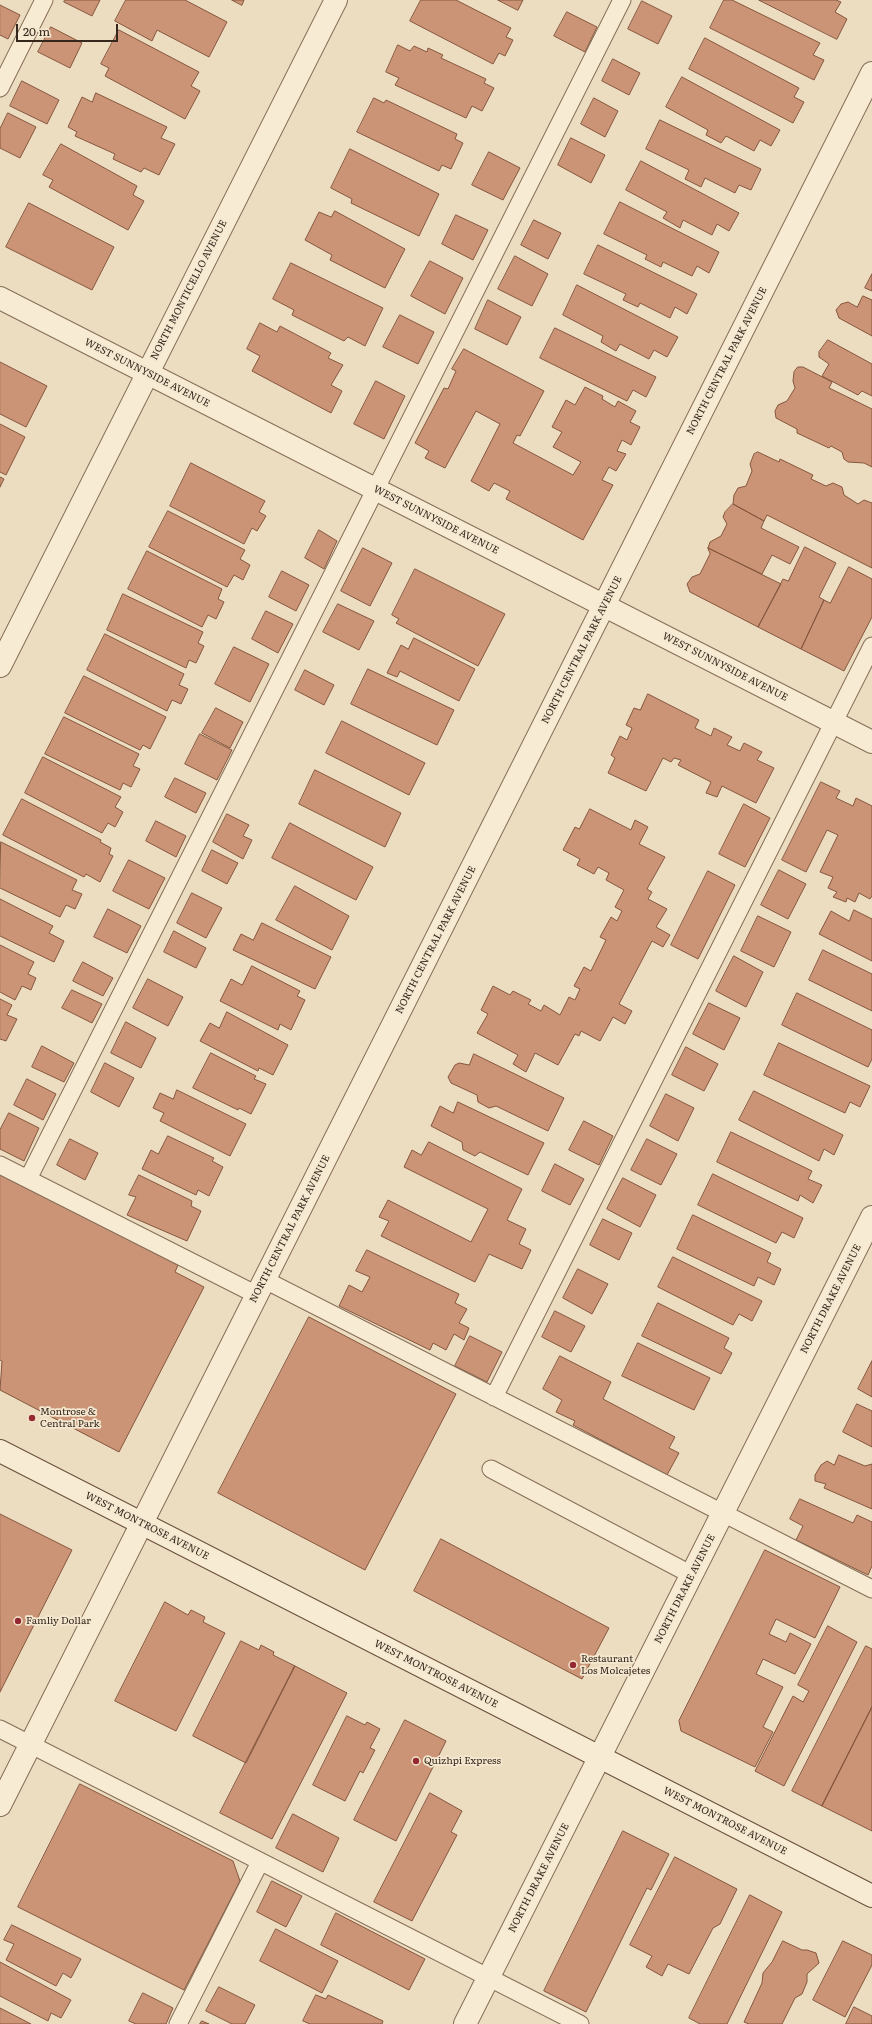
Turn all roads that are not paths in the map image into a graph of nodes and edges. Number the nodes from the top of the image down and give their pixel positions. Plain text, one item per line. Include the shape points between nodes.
1 (44, 0) edge
2 (336, 0) edge
3 (622, 0) edge
4 (872, 74) edge
5 (0, 88) edge
6 (0, 298) edge
7 (148, 373) junction
8 (375, 489) junction
9 (604, 606) junction
10 (872, 646) edge
11 (0, 666) edge
12 (833, 723) junction
13 (872, 742) edge
14 (0, 1165) edge
15 (28, 1179) junction
16 (872, 1217) edge
17 (261, 1288) junction
18 (494, 1397) junction
19 (0, 1451) edge
20 (491, 1469) dead end
21 (722, 1514) junction
22 (142, 1523) junction
23 (692, 1575) junction
24 (872, 1589) edge
25 (0, 1729) edge
26 (30, 1745) junction
27 (600, 1757) junction
28 (0, 1805) edge
29 (260, 1862) junction
30 (872, 1896) edge
31 (488, 1978) junction
32 (178, 2024) edge
33 (465, 2024) edge
34 (580, 2024) edge

1 - 5 lane
2 - 7 street, NORTH MONTICELLO AVENUE
3 - 8 lane
4 - 9 street, NORTH CENTRAL PARK AVENUE
6 - 7 street, WEST SUNNYSIDE AVENUE
7 - 8 street, WEST SUNNYSIDE AVENUE
7 - 11 street, NORTH MONTICELLO AVENUE
8 - 9 street, WEST SUNNYSIDE AVENUE
8 - 15 lane
9 - 12 street, WEST SUNNYSIDE AVENUE
9 - 17 street, NORTH CENTRAL PARK AVENUE
10 - 12 lane
12 - 13 street, WEST SUNNYSIDE AVENUE
12 - 18 lane
14 - 15 lane
15 - 17 lane
16 - 21 street, NORTH DRAKE AVENUE
17 - 18 lane
17 - 22 street, NORTH CENTRAL PARK AVENUE
18 - 21 lane
19 - 22 street, WEST MONTROSE AVENUE
20 - 23 lane
21 - 23 street, NORTH DRAKE AVENUE
21 - 24 lane
22 - 26 street, NORTH CENTRAL PARK AVENUE
22 - 27 street, WEST MONTROSE AVENUE
23 - 27 street, NORTH DRAKE AVENUE
25 - 26 lane
26 - 28 street, NORTH CENTRAL PARK AVENUE
26 - 29 lane
27 - 30 street, WEST MONTROSE AVENUE
27 - 31 street, NORTH DRAKE AVENUE
29 - 31 lane
29 - 32 lane
31 - 33 street, NORTH DRAKE AVENUE
31 - 34 lane

